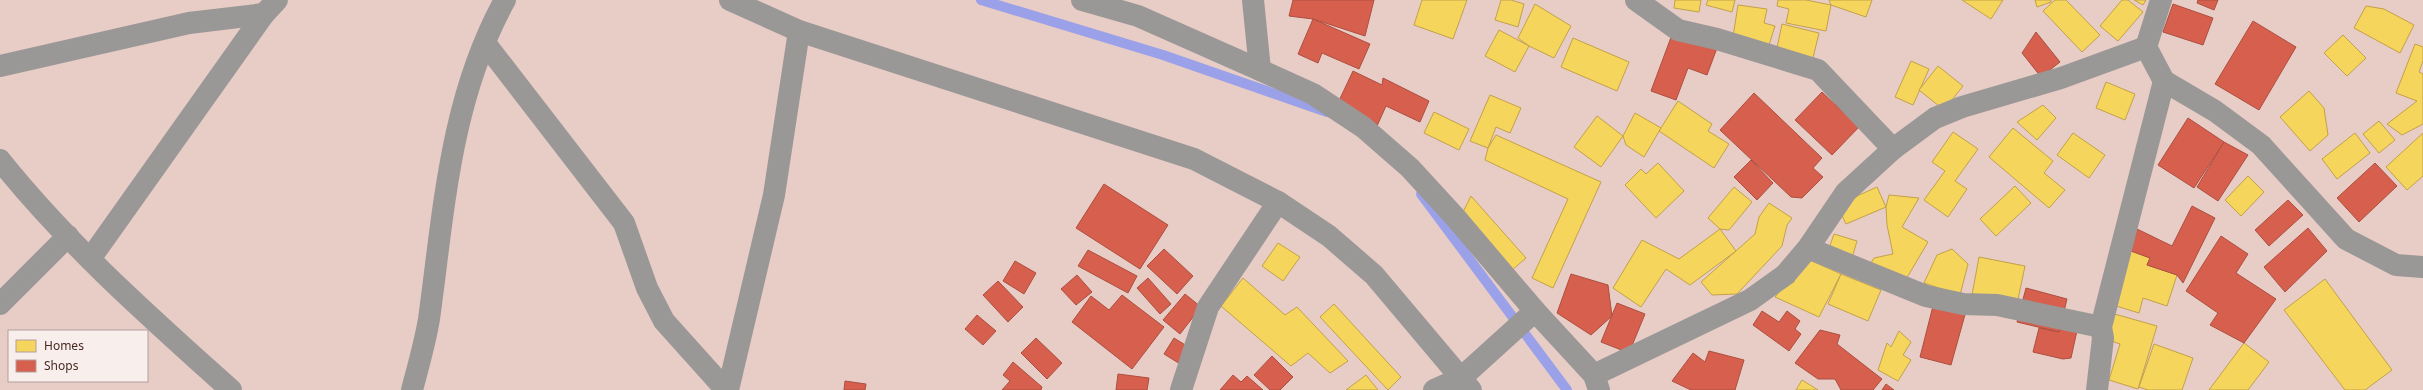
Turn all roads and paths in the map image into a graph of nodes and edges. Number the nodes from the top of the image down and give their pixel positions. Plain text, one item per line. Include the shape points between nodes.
1 (505, 0) edge
2 (730, 0) edge
3 (1082, 0) edge
4 (1253, 0) edge
5 (1636, 0) edge
6 (2161, 0) edge
7 (271, 7) edge
8 (799, 31) junction
9 (485, 43) junction
10 (2146, 47) junction
11 (0, 66) edge
12 (1260, 70) junction
13 (2164, 81) junction
14 (1893, 149) junction
15 (0, 160) edge
16 (1278, 202) junction
17 (68, 236) junction
18 (1808, 248) junction
19 (90, 259) junction
20 (2423, 267) edge
21 (0, 304) edge
22 (1535, 311) junction
23 (2101, 326) junction
24 (1597, 383) edge
25 (1466, 384) edge
26 (231, 390) edge
27 (412, 390) edge
28 (727, 390) edge
29 (1181, 390) edge
30 (1434, 390) edge
31 (2097, 390) edge

1 - 9 street
2 - 8 street
3 - 12 street via 1138,16
4 - 12 street
5 - 14 street via 1678,30 1717,39 1818,70
6 - 10 street
7 - 11 street
7 - 19 street
8 - 16 street via 1194,159
8 - 28 street via 774,195
9 - 27 street via 467,88 449,161 428,321
9 - 28 street via 624,223 647,288 664,321
10 - 13 street
10 - 14 street via 2061,78 1962,107 1935,118
12 - 22 street via 1313,94 1363,127 1404,163 1456,217
13 - 20 street via 2215,111 2261,145 2346,239 2396,265
13 - 23 street
14 - 18 street via 1846,192
15 - 17 street
16 - 25 street via 1329,236 1374,275
16 - 29 street via 1208,307
17 - 19 street
17 - 21 street
18 - 23 street via 1926,296 1963,304 1997,305
18 - 24 street via 1785,275 1750,300
19 - 26 street
22 - 24 street
22 - 25 street
23 - 31 street via 2103,338
25 - 30 street

